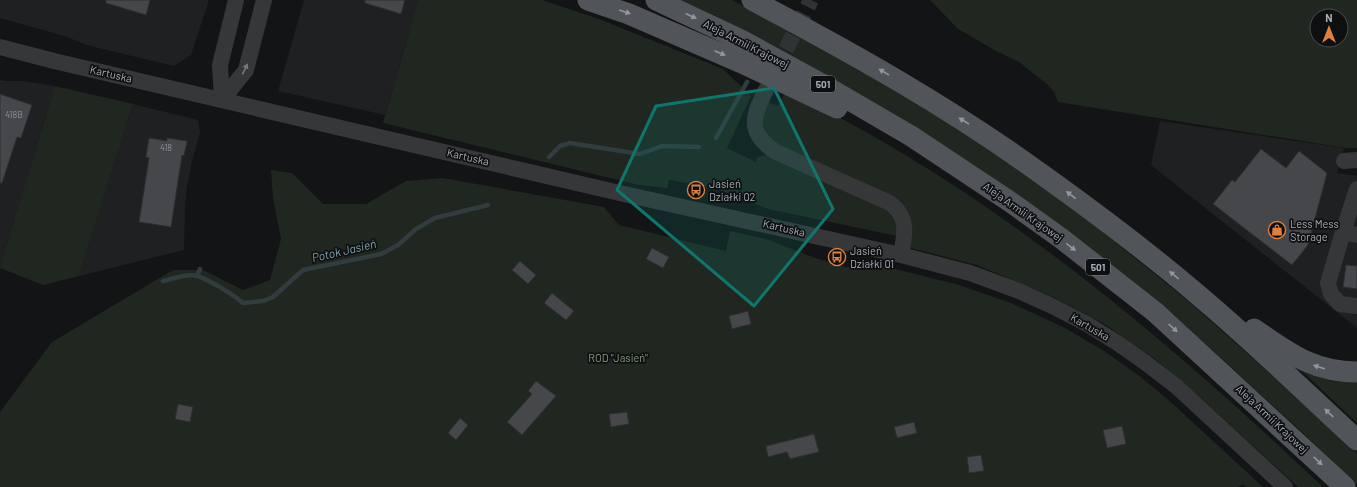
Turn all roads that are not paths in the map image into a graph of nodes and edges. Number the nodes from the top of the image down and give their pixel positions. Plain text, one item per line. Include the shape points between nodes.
1 (236, 0) edge
2 (264, 0) edge
3 (588, 0) edge
4 (656, 0) edge
5 (752, 0) edge
6 (0, 47) edge
7 (766, 90) dead end
8 (222, 100) junction
9 (983, 183) junction
10 (1357, 189) edge
11 (1350, 234) edge
12 (901, 255) junction
13 (1204, 300) junction
14 (1357, 306) edge
15 (1357, 372) edge
16 (1357, 440) edge
17 (1285, 487) edge
18 (1345, 487) edge

1 - 8 street via 220,65
8 -> 2 street via 246,70
3 -> 9 main road via 629,14 757,69
4 -> 9 main road, Aleja Armii Krajowej / 501 via 741,40 827,87 911,136
13 -> 5 main road via 1067,192 988,136 878,68
6 - 8 street, Kartuska via 54,62
7 - 12 street via 757,108 755,120 760,138 776,152 897,208 904,223
8 - 12 street, Kartuska
9 -> 18 main road, Aleja Armii Krajowej / 501 via 1062,239 1155,312
10 - 11 street
11 - 14 street via 1328,283 1331,294 1340,304
12 - 17 street, Kartuska via 970,273 1019,291 1087,324 1177,387
15 -> 13 main road via 1330,370 1308,364
16 -> 13 main road via 1277,364

